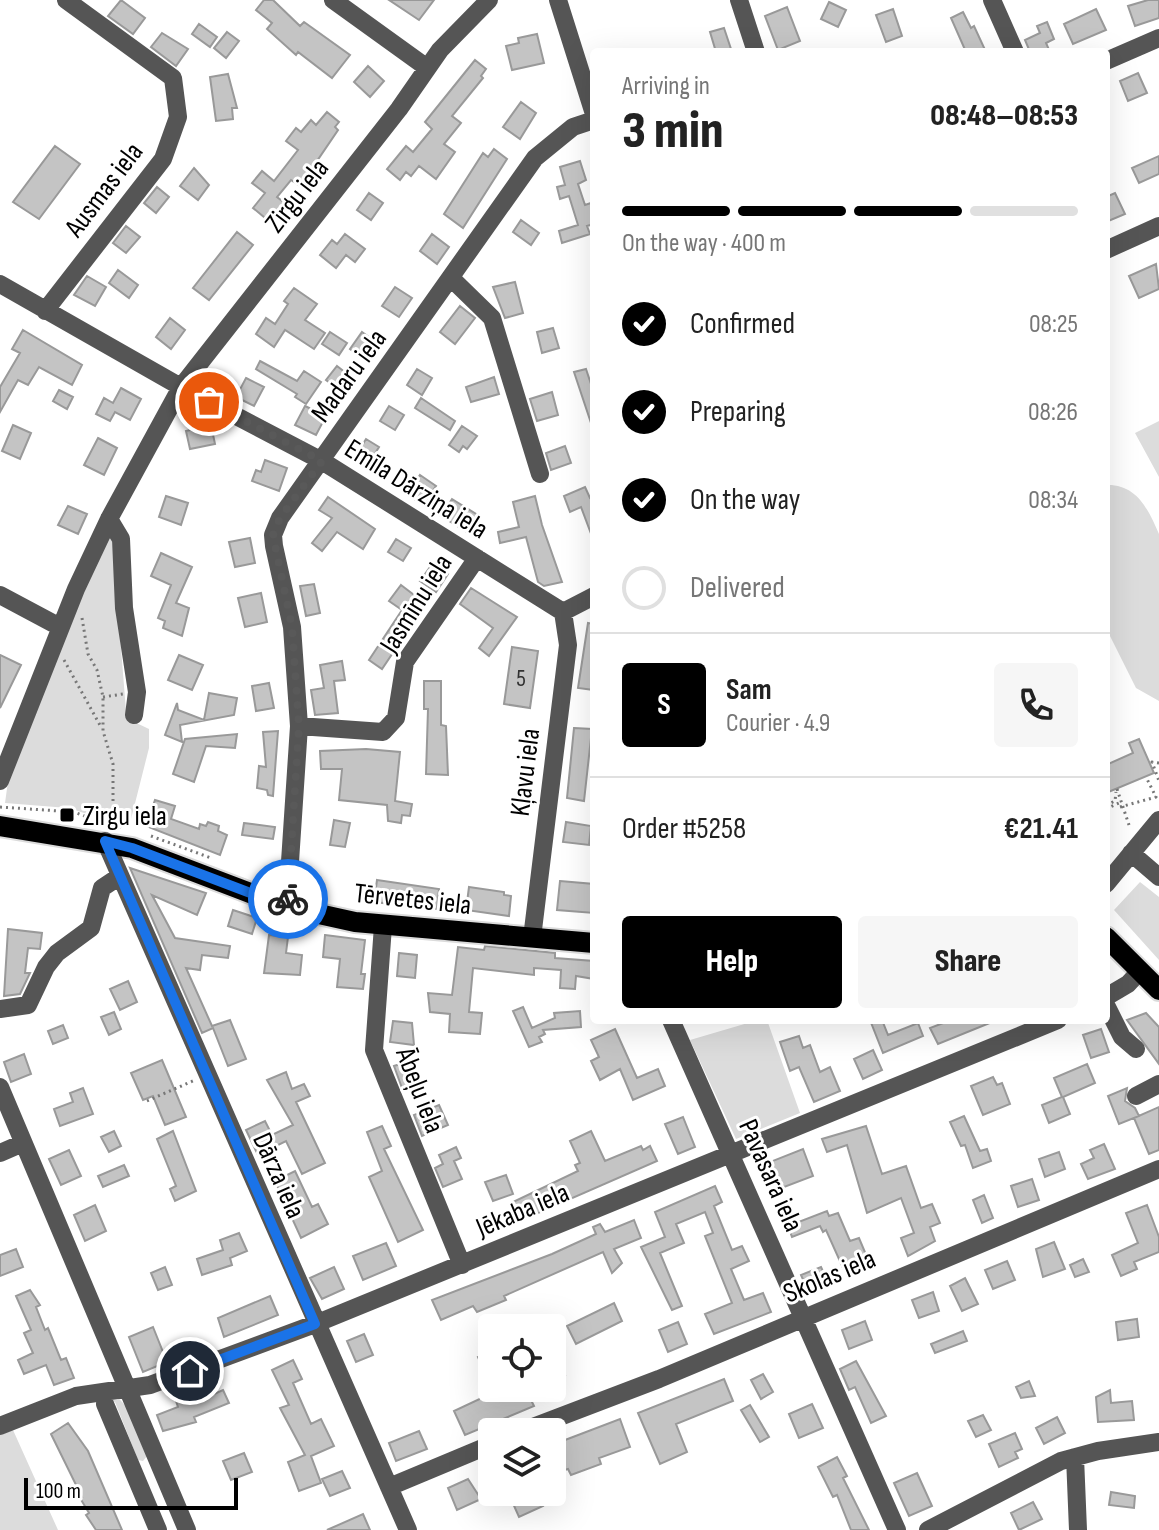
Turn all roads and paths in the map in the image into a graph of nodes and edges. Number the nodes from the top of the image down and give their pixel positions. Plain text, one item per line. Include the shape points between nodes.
1 (66, 0) edge
2 (333, 0) edge
3 (489, 0) edge
4 (558, 0) edge
5 (739, 0) edge
6 (992, 0) edge
7 (1159, 38) edge
8 (755, 48) edge
9 (1013, 48) edge
10 (1110, 59) edge
11 (426, 67) junction
12 (590, 104) edge
13 (590, 119) edge
14 (1159, 226) edge
15 (1110, 248) edge
16 (452, 279) junction
17 (0, 284) edge
18 (45, 311) junction
19 (181, 387) junction
20 (322, 461) junction
21 (540, 474) dead end
22 (109, 519) junction
23 (477, 558) junction
24 (76, 589) junction
25 (0, 595) edge
26 (590, 597) edge
27 (557, 608) junction
28 (57, 634) junction
29 (134, 715) dead end
30 (299, 726) junction
31 (103, 731) junction
32 (1159, 763) edge
33 (1146, 777) dead end
34 (0, 781) edge
35 (1159, 781) edge
36 (1110, 804) edge
37 (1120, 805) junction
38 (1110, 806) edge
39 (0, 807) edge
40 (25, 809) dead end
41 (1159, 820) edge
42 (0, 826) edge
43 (121, 828) dead end
44 (1130, 828) dead end
45 (105, 841) junction
46 (1131, 853) junction
47 (120, 876) junction
48 (1159, 877) edge
49 (1110, 879) edge
50 (287, 907) junction
51 (383, 926) junction
52 (532, 938) junction
53 (1110, 941) edge
54 (590, 943) edge
55 (1140, 971) junction
56 (1159, 990) edge
57 (1110, 995) edge
58 (0, 1009) edge
59 (1110, 1013) edge
60 (673, 1024) edge
61 (1048, 1024) edge
62 (1136, 1049) dead end
63 (205, 1076) junction
64 (1159, 1084) edge
65 (0, 1087) edge
66 (1136, 1096) dead end
67 (147, 1101) dead end
68 (23, 1143) junction
69 (731, 1152) junction
70 (0, 1153) edge
71 (1159, 1169) edge
72 (462, 1265) junction
73 (804, 1315) junction
74 (315, 1324) junction
75 (127, 1391) junction
76 (105, 1404) dead end
77 (557, 1418) edge
78 (1, 1426) edge
79 (1159, 1442) edge
80 (478, 1450) edge
81 (1075, 1457) junction
82 (158, 1463) junction
83 (134, 1474) junction
84 (389, 1487) junction
85 (158, 1530) edge
86 (187, 1530) edge
87 (408, 1530) edge
88 (897, 1530) edge
89 (928, 1530) edge
90 (1078, 1530) edge

1 - 18 street, Ausmas iela via 173,78 178,117 163,159
2 - 11 street
3 - 11 street, Zirgu iela
4 - 12 street
5 - 8 street
6 - 9 street
7 - 10 street
11 - 19 street, Zirgu iela via 399,109
13 - 16 street, Madaru iela via 535,158
14 - 15 street
16 - 20 street, Madaru iela
16 - 21 street via 492,318
17 - 18 street, Emīla Dārziņa iela
18 - 19 street, Emīla Dārziņa iela
19 - 20 street, Emīla Dārziņa iela
19 - 22 street, Zirgu iela
20 - 23 street, Emīla Dārziņa iela
20 - 30 street, Madaru iela via 273,535 292,627
22 - 24 street, Zirgu iela
22 - 29 street via 121,539 123,597 137,692
23 - 27 street, Emīla Dārziņa iela
23 - 30 street, Jasmīnu iela via 405,662 396,718 383,732
24 - 28 street, Zirgu iela
24 - 31 path via 88,654 103,697
25 - 28 street
26 - 27 street
27 - 52 street, Kļavu iela via 568,645
28 - 31 path
28 - 34 street, Zirgu iela
30 - 50 street, Madaru iela
31 - 43 path
32 - 35 path via 1152,762
33 - 37 path via 1156,797
36 - 37 path via 1117,789
37 - 38 path
37 - 44 path
39 - 40 path
41 - 46 street
42 - 45 main road, Tērvetes iela
45 - 47 street, Dārza iela
45 - 50 main road, Tērvetes iela
46 - 48 street
46 - 49 street
47 - 58 street via 102,888 91,928 57,953 28,1005
47 - 63 street, Dārza iela
50 - 51 main road, Tērvetes iela
51 - 52 main road, Tērvetes iela
51 - 72 street, Ābeļu iela via 374,1050
52 - 54 main road, Tērvetes iela
53 - 55 main road
55 - 56 main road
55 - 57 street
59 - 62 street via 1122,1037
60 - 69 street, Pavasara iela
61 - 69 street, Jēkaba iela
63 - 67 path
63 - 74 street, Dārza iela
64 - 66 street
65 - 68 street
68 - 70 street
68 - 75 street
69 - 72 street, Jēkaba iela
69 - 73 street, Pavasara iela
71 - 73 street, Skolas iela
72 - 74 street, Jēkaba iela
73 - 77 street, Skolas iela
73 - 88 street, Pavasara iela
74 - 75 street, Jēkaba iela
74 - 84 street, Dārza iela
75 - 78 street, Jēkaba iela via 76,1396
75 - 82 street
76 - 83 street
79 - 81 street
80 - 84 street
81 - 89 street
81 - 90 street
82 - 83 street
82 - 86 street
83 - 85 street
84 - 87 street, Dārza iela

